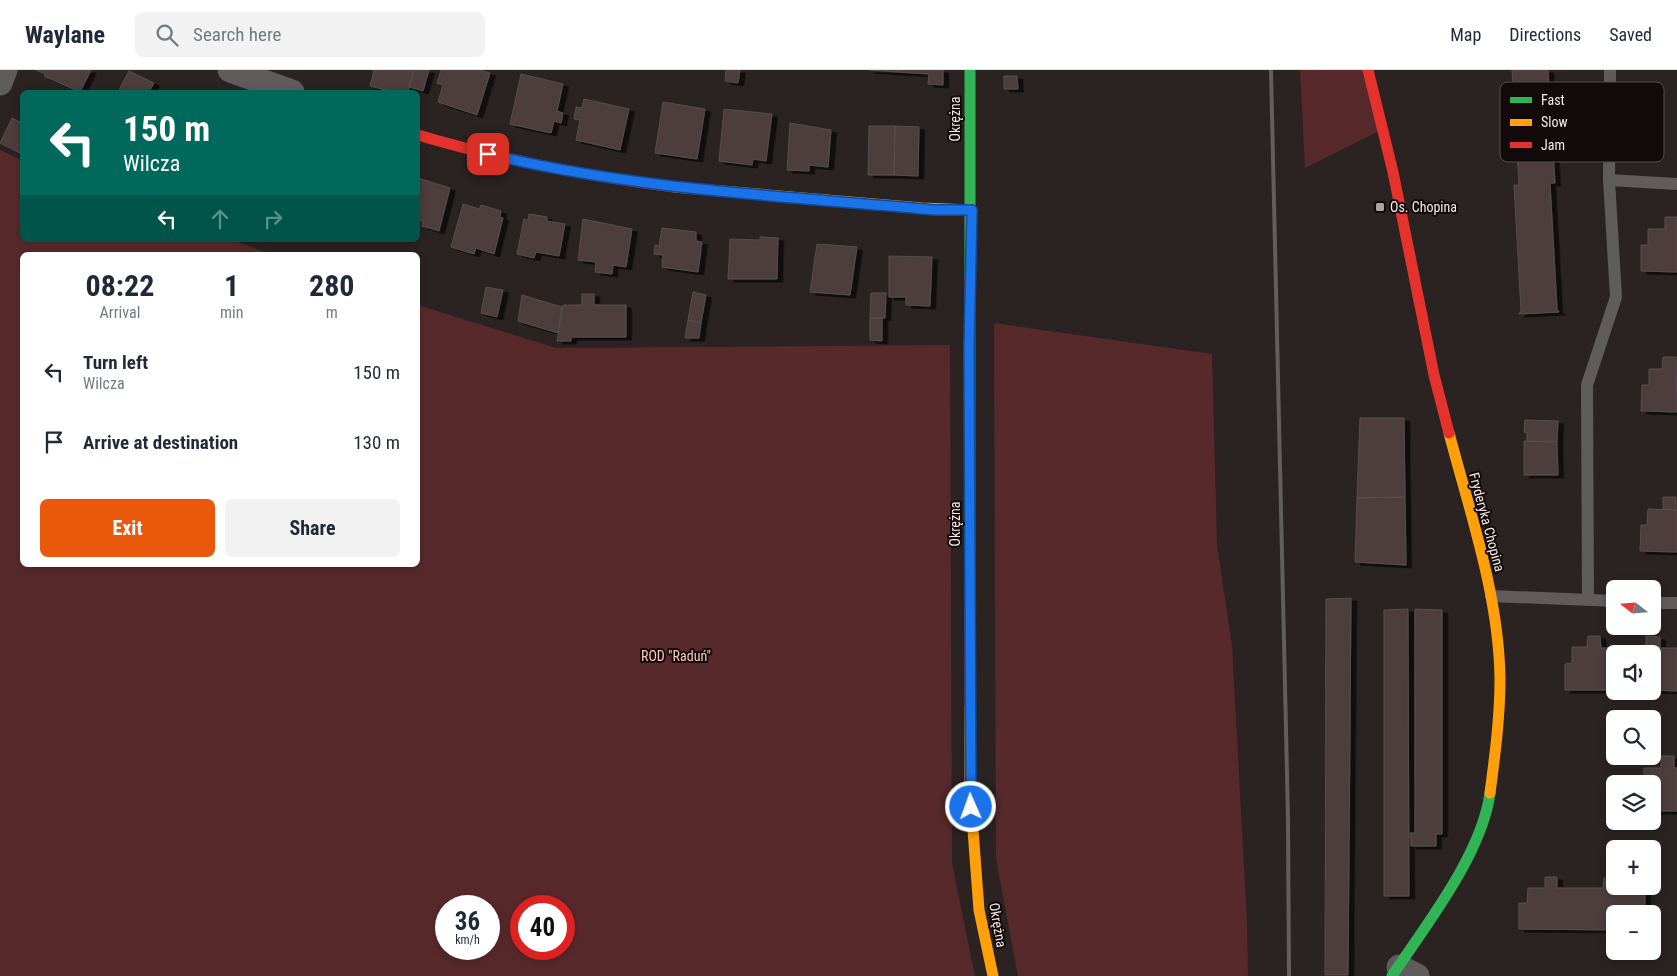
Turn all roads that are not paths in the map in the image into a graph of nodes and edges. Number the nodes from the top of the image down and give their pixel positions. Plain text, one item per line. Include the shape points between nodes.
1 (6, 70) edge
2 (230, 70) edge
3 (970, 70) edge
4 (1368, 70) edge
5 (0, 83) edge
6 (286, 90) edge
7 (420, 136) edge
8 (1608, 162) edge
9 (1608, 180) junction
10 (1677, 184) edge
11 (972, 210) junction
12 (1491, 596) junction
13 (1588, 600) junction
14 (1606, 601) edge
15 (1661, 603) edge
16 (1677, 603) edge
17 (1403, 973) edge
18 (993, 976) edge

1 - 5 street
2 - 6 street
3 - 11 street, Okrężna
4 - 12 street, Fryderyka Chopina via 1394,172 1434,375
7 - 11 street via 542,168 648,184 742,195
8 - 9 lane
9 - 10 lane
9 - 13 lane via 1616,297 1587,385
11 - 18 street, Okrężna via 969,348 970,790 979,910
12 - 13 lane
12 - 17 street, Fryderyka Chopina via 1500,678 1497,744 1489,801 1473,845
13 - 14 lane
15 - 16 lane

